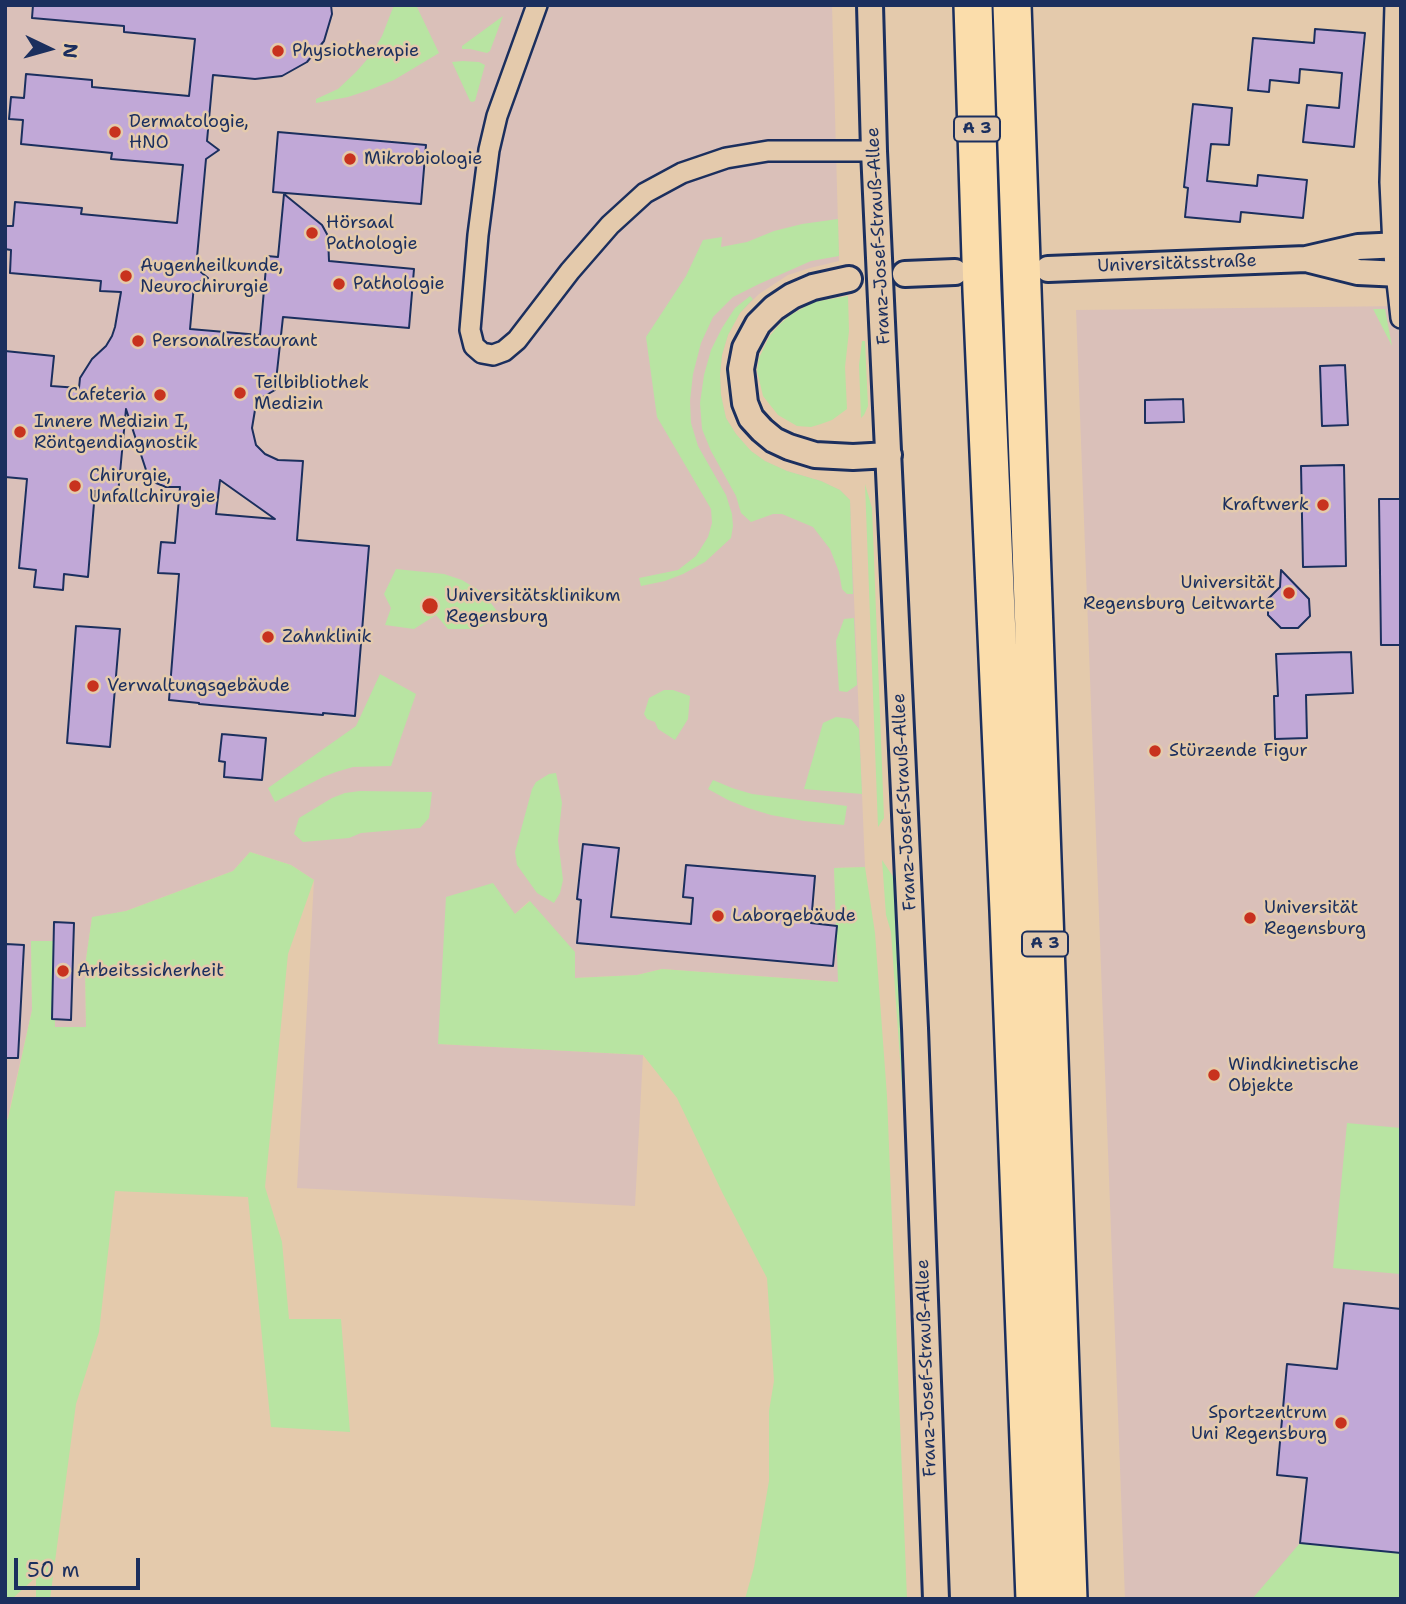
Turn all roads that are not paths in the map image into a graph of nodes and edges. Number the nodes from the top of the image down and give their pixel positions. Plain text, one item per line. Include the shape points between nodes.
1 (537, 5) edge
2 (870, 5) edge
3 (973, 5) edge
4 (1012, 5) edge
5 (1395, 5) edge
6 (874, 151) junction
7 (1397, 246) edge
8 (1306, 259) junction
9 (1048, 269) dead end
10 (955, 272) dead end
11 (905, 274) dead end
12 (1398, 274) edge
13 (849, 279) dead end
14 (1401, 318) edge
15 (889, 456) junction
16 (936, 1599) edge
17 (1035, 1599) edge
18 (1068, 1599) edge

1 - 6 street via 489,150 470,330 474,346 482,353 504,351 517,340 610,225 645,193 682,173 768,150
2 - 6 street, Franz-Josef-Strauß-Allee
3 - 17 highway, A 3
4 - 18 highway, A 3
5 - 7 street via 1390,182
6 - 15 street, Franz-Josef-Strauß-Allee
7 - 8 street, Universitätsstraße via 1358,247
7 - 12 street
8 - 9 street, Universitätsstraße
8 - 12 street, Universitätsstraße via 1358,272
10 - 11 street
12 - 14 street
13 - 15 street via 792,296 758,324 745,348 741,369 745,404 762,430 789,447 815,455
15 - 16 street, Franz-Josef-Strauß-Allee

